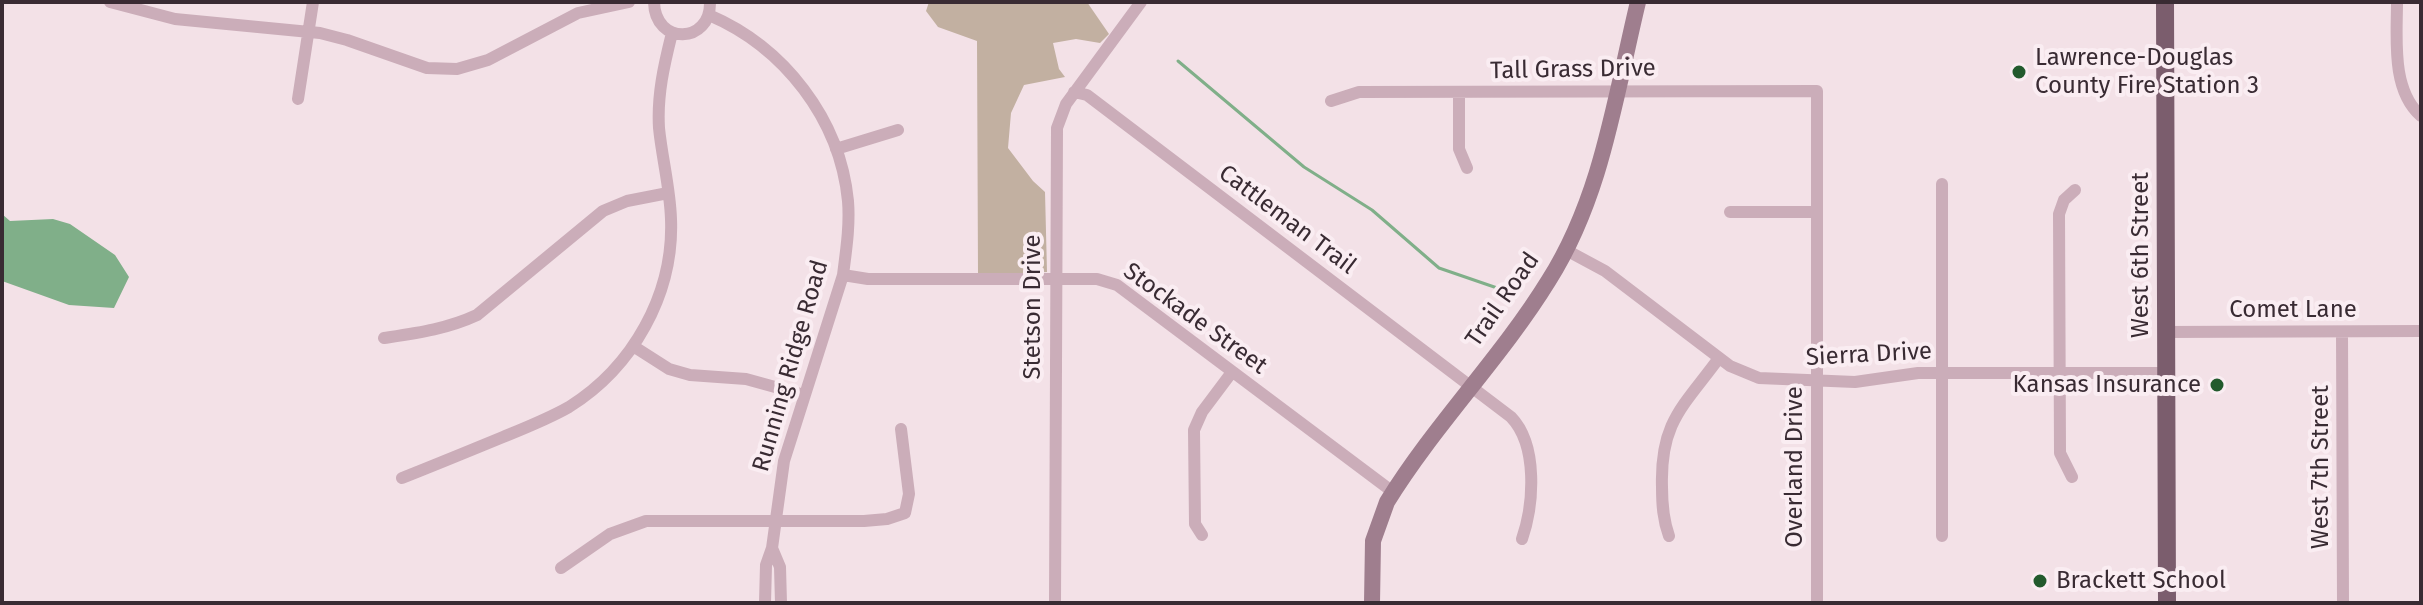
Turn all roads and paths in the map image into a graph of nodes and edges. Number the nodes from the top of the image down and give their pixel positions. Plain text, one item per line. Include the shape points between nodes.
1 (110, 2) edge
2 (313, 2) edge
3 (629, 2) edge
4 (654, 2) edge
5 (1140, 2) edge
6 (1638, 2) edge
7 (2165, 2) edge
8 (2397, 2) edge
9 (709, 8) edge
10 (308, 31) junction
11 (672, 33) junction
12 (1619, 91) junction
13 (1817, 91) joint
14 (1074, 92) junction
15 (1459, 93) junction
16 (298, 99) dead end
17 (1331, 101) dead end
18 (2418, 113) edge
19 (898, 130) dead end
20 (836, 149) junction
21 (1467, 168) dead end
22 (1942, 184) dead end
23 (2075, 190) dead end
24 (668, 193) junction
25 (1730, 212) dead end
26 (1816, 212) junction
27 (1566, 250) junction
28 (843, 275) junction
29 (1055, 279) junction
30 (2421, 331) edge
31 (2165, 332) junction
32 (2342, 332) junction
33 (384, 338) dead end
34 (633, 346) junction
35 (1719, 358) junction
36 (1232, 372) junction
37 (1942, 373) junction
38 (2060, 373) junction
39 (2166, 373) junction
40 (1817, 381) junction
41 (1471, 387) junction
42 (804, 395) junction
43 (901, 429) dead end
44 (2072, 477) dead end
45 (402, 478) dead end
46 (1393, 492) junction
47 (774, 522) junction
48 (1202, 535) dead end
49 (1669, 536) dead end
50 (1942, 536) dead end
51 (1522, 539) dead end
52 (772, 548) junction
53 (561, 568) dead end
54 (765, 603) edge
55 (781, 603) edge
56 (1055, 603) edge
57 (1372, 603) edge
58 (1817, 603) edge
59 (2167, 603) edge
60 (2343, 603) edge

1 - 10 street via 175,19
2 - 10 street
3 - 10 street via 578,13 488,60 457,69 411,64
4 - 11 street via 657,20
5 - 14 street, Stetson Drive
6 - 12 street, Trail Road
7 - 31 main road, West 6th Street
8 - 18 street via 2401,80
9 - 11 street via 698,29
9 - 20 street, Running Ridge Road via 789,70 821,113
10 - 16 street
11 - 24 street via 659,103
12 - 13 street, Tall Grass Drive
12 - 15 street, Tall Grass Drive
12 - 27 street, Trail Road via 1598,170
13 - 26 street, Overland Drive
14 - 29 street, Stetson Drive via 1061,113 1055,143
14 - 41 street, Cattleman Trail via 1099,103
15 - 17 street, Tall Grass Drive via 1359,92
15 - 21 street via 1459,149
19 - 20 street
20 - 28 street, Running Ridge Road via 848,202
22 - 37 street
23 - 38 street via 2059,214
24 - 33 street via 603,211 477,315 433,331
24 - 34 street via 667,267 660,295
25 - 26 street
26 - 40 street, Overland Drive
27 - 35 street, Sierra Drive via 1605,271
27 - 41 street, Trail Road
28 - 29 street, Stockade Street
28 - 42 street, Running Ridge Road
29 - 36 street, Stockade Street via 1097,279 1117,285
29 - 56 street, Stetson Drive
30 - 32 street, Comet Lane
31 - 32 street, Comet Lane
31 - 39 main road, West 6th Street
32 - 60 street, West 7th Street
34 - 42 street via 669,369 746,379
34 - 45 street via 605,380 569,406
35 - 40 street, Sierra Drive via 1759,378
35 - 49 street via 1666,435 1661,461
36 - 46 street, Stockade Street
36 - 48 street via 1194,430 1195,524
37 - 38 street, Sierra Drive
37 - 40 street, Sierra Drive
37 - 50 street
38 - 39 street, Sierra Drive
38 - 44 street via 2060,453
39 - 59 main road, West 6th Street
40 - 58 street, Overland Drive
41 - 46 street, Trail Road
41 - 51 street, Cattleman Trail via 1511,417 1528,443 1530,516
42 - 47 street, Running Ridge Road via 784,461
43 - 47 street via 909,494 905,513 864,521
46 - 57 street, Trail Road via 1373,541
47 - 52 street, Running Ridge Road
47 - 53 street via 646,521 610,534
52 - 54 street, Running Ridge Road
52 - 55 street, Running Ridge Road via 780,567

